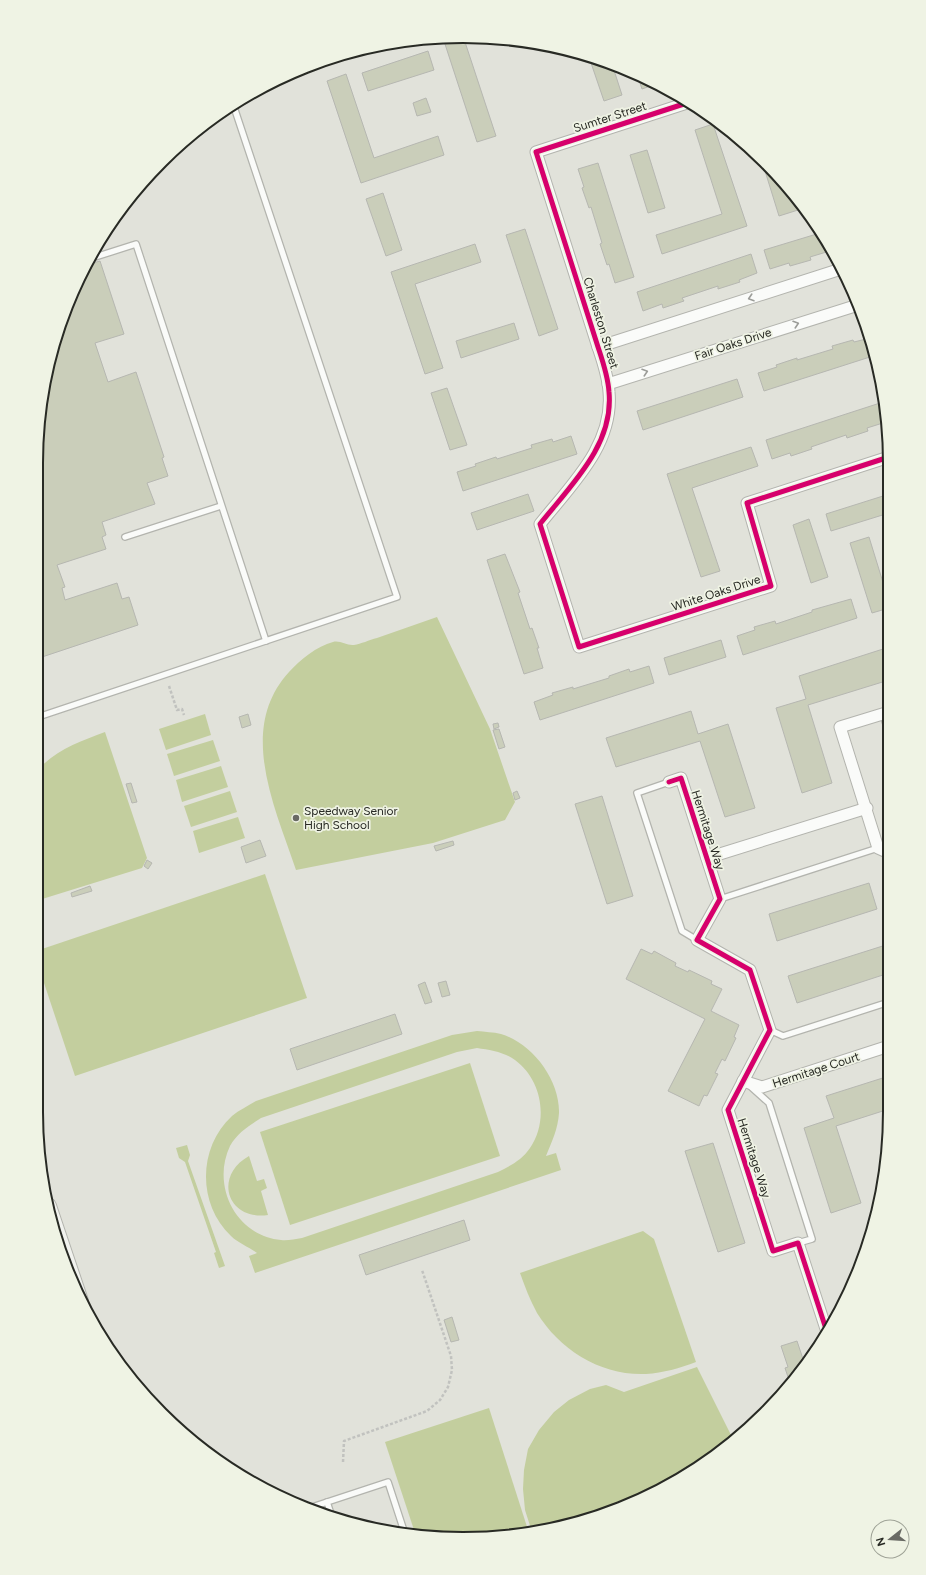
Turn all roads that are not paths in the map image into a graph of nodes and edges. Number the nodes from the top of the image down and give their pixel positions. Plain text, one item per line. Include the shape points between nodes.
1 (682, 105) edge
2 (235, 111) edge
3 (536, 152) joint
4 (97, 256) edge
5 (837, 271) edge
6 (853, 307) edge
7 (598, 347) junction
8 (608, 384) junction
9 (883, 459) edge
10 (221, 506) junction
11 (125, 538) dead end
12 (266, 641) junction
13 (579, 647) joint
14 (883, 714) edge
15 (43, 715) edge
16 (670, 782) joint
17 (867, 808) junction
18 (878, 848) junction
19 (883, 850) edge
20 (707, 858) junction
21 (720, 899) junction
22 (697, 940) junction
23 (883, 1004) edge
24 (770, 1030) junction
25 (883, 1048) edge
26 (743, 1081) junction
27 (798, 1243) junction
28 (825, 1325) edge
29 (327, 1502) junction
30 (316, 1506) edge
31 (330, 1511) edge
32 (403, 1527) edge

1 - 3 street, Sumter Street
2 - 12 lane via 397,597
3 - 7 street, Charleston Street
4 - 10 lane via 136,244
5 -> 7 street
8 -> 6 street, Fair Oaks Drive
7 - 8 street, Charleston Street
8 - 13 street, Charleston Street via 608,416 599,445 540,524
9 - 13 street, White Oaks Drive via 747,503 771,586
10 - 11 lane
10 - 12 lane
12 - 15 lane
14 - 17 street via 840,727
16 - 20 street, Hermitage Way via 681,778
16 - 22 lane via 637,793 682,931
17 - 18 street
17 - 20 street, Hermitage Way
18 - 19 street
18 - 21 lane
20 - 21 street, Hermitage Way
21 - 22 street
22 - 24 street via 750,970
23 - 24 lane via 783,1036
24 - 26 street, Hermitage Way
25 - 26 street, Hermitage Court via 762,1087
26 - 27 lane via 769,1103 812,1239
26 - 27 street, Hermitage Way via 728,1110 773,1251
27 - 28 street
29 - 30 lane
29 - 31 lane
29 - 32 lane via 388,1482

